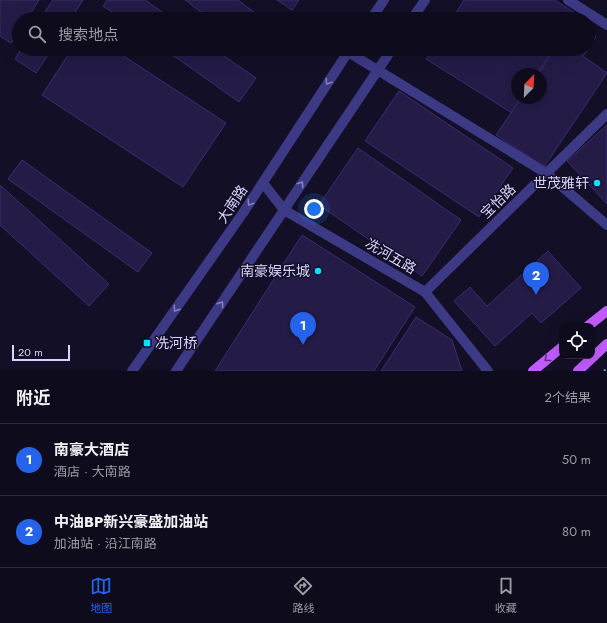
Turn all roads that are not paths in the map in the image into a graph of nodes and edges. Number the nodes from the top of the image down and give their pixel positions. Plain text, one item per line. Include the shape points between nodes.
1 (384, 0) edge
2 (425, 0) edge
3 (568, 0) edge
4 (376, 12) edge
5 (417, 12) edge
6 (587, 12) edge
7 (595, 17) edge
8 (607, 25) edge
9 (345, 56) edge
10 (358, 56) edge
11 (387, 56) edge
12 (378, 70) junction
13 (607, 114) edge
14 (546, 173) junction
15 (263, 183) junction
16 (284, 210) junction
17 (607, 225) edge
18 (425, 292) junction
19 (607, 311) edge
20 (592, 323) edge
21 (607, 344) edge
22 (559, 349) edge
23 (132, 371) edge
24 (176, 371) edge
25 (488, 371) edge
26 (533, 371) edge
27 (578, 371) edge

1 - 4 street
2 - 5 street
3 - 6 street
7 - 8 street
9 -> 15 street, 大南路
10 - 12 street
11 - 12 street
12 - 14 street
16 -> 12 street
13 - 14 street, 宝怡路
14 - 17 street
14 - 18 street, 宝怡路
15 - 16 street, 冼河五路
15 -> 23 street, 大南路
16 - 18 street, 冼河五路
24 -> 16 street
18 - 25 street, 冼河五路
19 - 20 main road
21 - 27 main road
22 -> 26 main road

